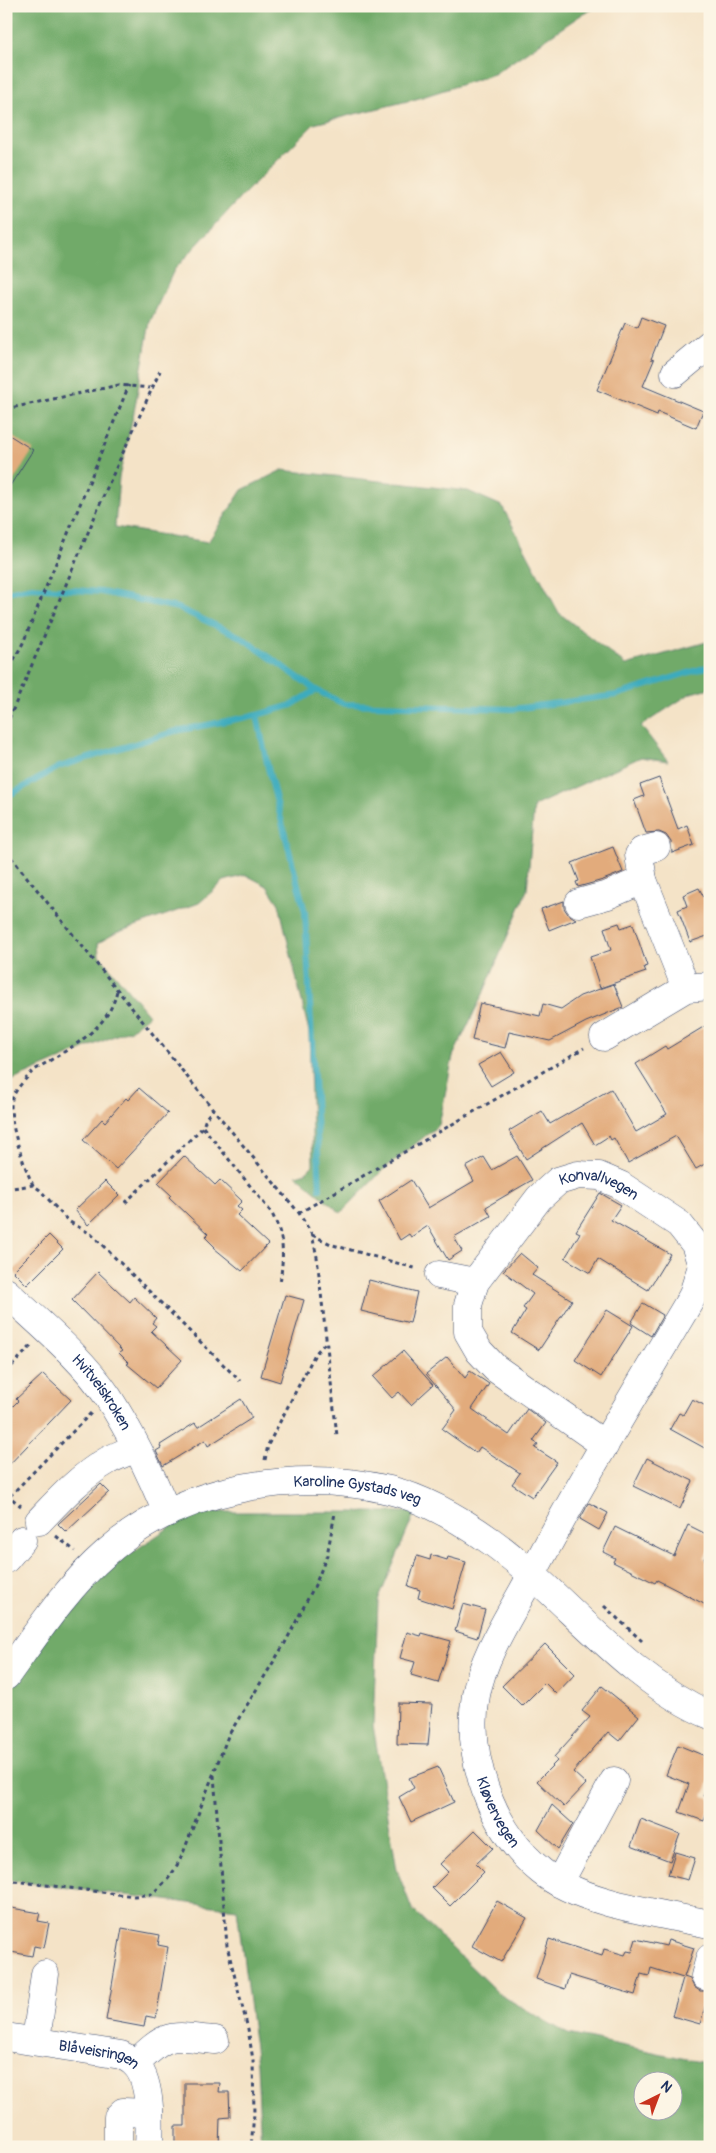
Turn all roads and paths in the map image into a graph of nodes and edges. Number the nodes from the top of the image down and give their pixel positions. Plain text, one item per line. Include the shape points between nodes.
1 (710, 344) edge
2 (160, 371) dead end
3 (675, 373) dead end
4 (129, 385) junction
5 (150, 388) junction
6 (6, 409) edge
7 (6, 674) edge
8 (6, 726) edge
9 (656, 847) dead end
10 (6, 851) edge
11 (643, 880) junction
12 (579, 903) dead end
13 (698, 987) edge
14 (118, 990) junction
15 (604, 1037) joint
16 (212, 1109) junction
17 (203, 1127) junction
18 (33, 1185) junction
19 (6, 1189) edge
20 (125, 1204) dead end
21 (299, 1213) junction
22 (312, 1235) junction
23 (439, 1275) joint
24 (475, 1282) junction
25 (280, 1285) dead end
26 (6, 1292) edge
27 (327, 1341) junction
28 (23, 1355) dead end
29 (6, 1372) edge
30 (240, 1381) dead end
31 (108, 1396) junction
32 (337, 1436) dead end
33 (605, 1445) junction
34 (136, 1448) junction
35 (274, 1461) dead end
36 (10, 1496) dead end
37 (167, 1513) junction
38 (335, 1513) dead end
39 (22, 1540) edge
40 (83, 1545) dead end
41 (70, 1559) dead end
42 (531, 1576) junction
43 (601, 1604) dead end
44 (645, 1643) dead end
45 (7, 1673) edge
46 (710, 1715) edge
47 (214, 1772) junction
48 (614, 1781) dead end
49 (6, 1880) edge
50 (559, 1883) junction
51 (710, 1924) edge
52 (45, 1974) dead end
53 (6, 2037) edge
54 (215, 2040) dead end
55 (36, 2041) junction
56 (135, 2064) junction
57 (149, 2113) junction
58 (118, 2147) edge
59 (149, 2147) edge
60 (251, 2147) edge

1 - 3 street
2 - 5 path
4 - 5 path
4 - 6 path
4 - 7 path via 24,643
5 - 8 path
9 - 11 street via 638,855
10 - 14 path
11 - 12 street
11 - 13 street
13 - 15 street
14 - 16 path
14 - 18 path via 100,1026 33,1071 12,1099 15,1129
15 - 21 path
16 - 17 path
16 - 21 path
17 - 20 path
17 - 25 path via 278,1225 284,1250
18 - 19 path
18 - 30 path via 68,1221 91,1234
21 - 22 path
22 - 23 path via 333,1245
22 - 27 path
23 - 24 street
24 - 33 street, Konvallvegen via 468,1305 468,1332 479,1351 495,1368
24 - 33 street, Konvallvegen via 539,1198 558,1181 578,1174 599,1176 620,1185 679,1224 695,1244 702,1266 692,1297
26 - 31 street, Hvitveiskroken
27 - 32 path
27 - 35 path via 315,1354 268,1445 265,1461
28 - 29 path
31 - 34 street, Hvitveiskroken
31 - 36 path
33 - 42 street, Konvallvegen
34 - 37 street, Hvitveiskroken
34 - 39 street via 108,1460 90,1473 63,1496
37 - 42 street, Karoline Gystads veg via 214,1494 272,1483 362,1485 427,1504 455,1519 493,1543
37 - 45 street, Karoline Gystads veg via 107,1552 79,1580
38 - 47 path via 316,1583 285,1643 228,1736
40 - 41 path
42 - 46 street, Karoline Gystads veg via 630,1664 667,1692
42 - 50 street, Kløvervegen via 481,1673 476,1696 477,1765 508,1835 536,1866
43 - 44 path
47 - 49 path via 182,1856 168,1879 152,1894 134,1896
47 - 60 path via 227,1946 253,2060
48 - 50 street
50 - 51 street, Kløvervegen via 614,1903
52 - 55 street
53 - 55 street, Blåveisringen
54 - 56 street via 172,2037 160,2040
55 - 56 street, Blåveisringen via 121,2055
56 - 57 street, Blåveisringen via 143,2076
57 - 58 street via 123,2112 118,2117
57 - 59 street, Blåveisringen

